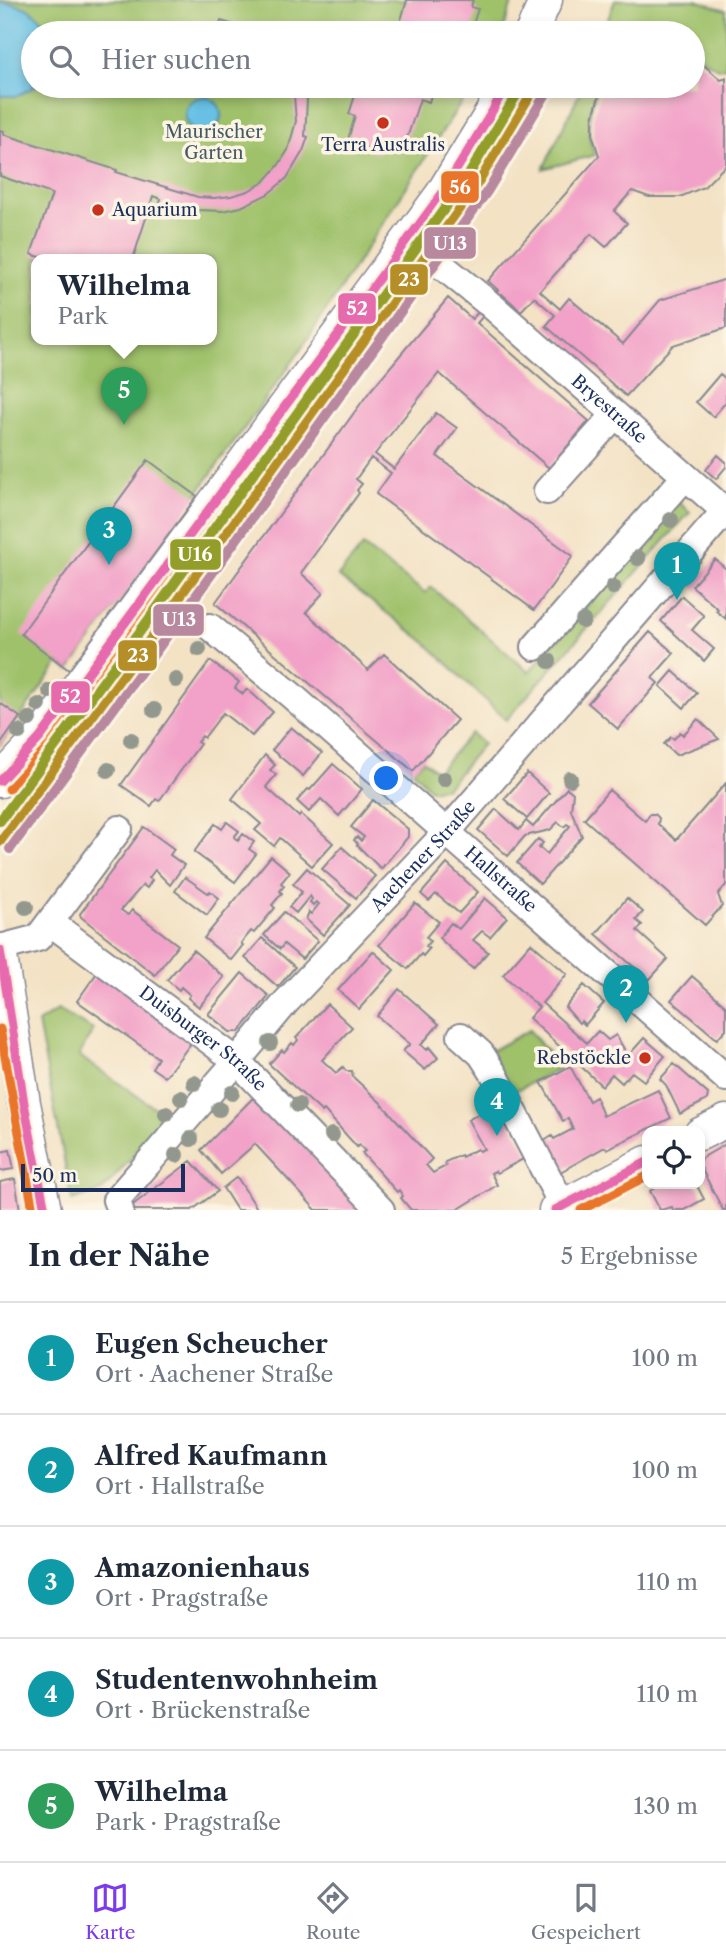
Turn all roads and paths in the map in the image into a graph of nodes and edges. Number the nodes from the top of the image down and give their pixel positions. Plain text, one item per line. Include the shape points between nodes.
1 (545, 0) edge
2 (536, 21) edge
3 (498, 98) edge
4 (441, 265) dead end
5 (615, 415) junction
6 (685, 477) junction
7 (547, 492) dead end
8 (725, 511) edge
9 (210, 627) dead end
10 (535, 647) dead end
11 (0, 781) edge
12 (119, 830) dead end
13 (447, 832) junction
14 (51, 923) junction
15 (0, 949) edge
16 (461, 1035) dead end
17 (237, 1061) junction
18 (726, 1078) edge
19 (726, 1121) edge
20 (705, 1132) edge
21 (642, 1165) edge
22 (118, 1205) edge
23 (559, 1208) edge
24 (45, 1210) edge
25 (381, 1210) edge

1 - 2 main road
3 - 11 main road via 441,195 40,738
4 - 5 street, Bryestraße
5 - 6 street, Bryestraße
5 - 7 street
6 - 8 street, Bryestraße
6 - 10 street
8 - 13 street, Aachener Straße
9 - 13 street, Hallstraße
12 - 14 street
13 - 17 street, Aachener Straße via 286,1002
13 - 18 street, Hallstraße
14 - 15 street via 38,938
14 - 17 street, Duisburger Straße
15 - 24 main road
16 - 23 street via 494,1074
17 - 22 street, Aachener Straße
17 - 25 street, Duisburger Straße
19 - 20 main road
21 - 23 main road

